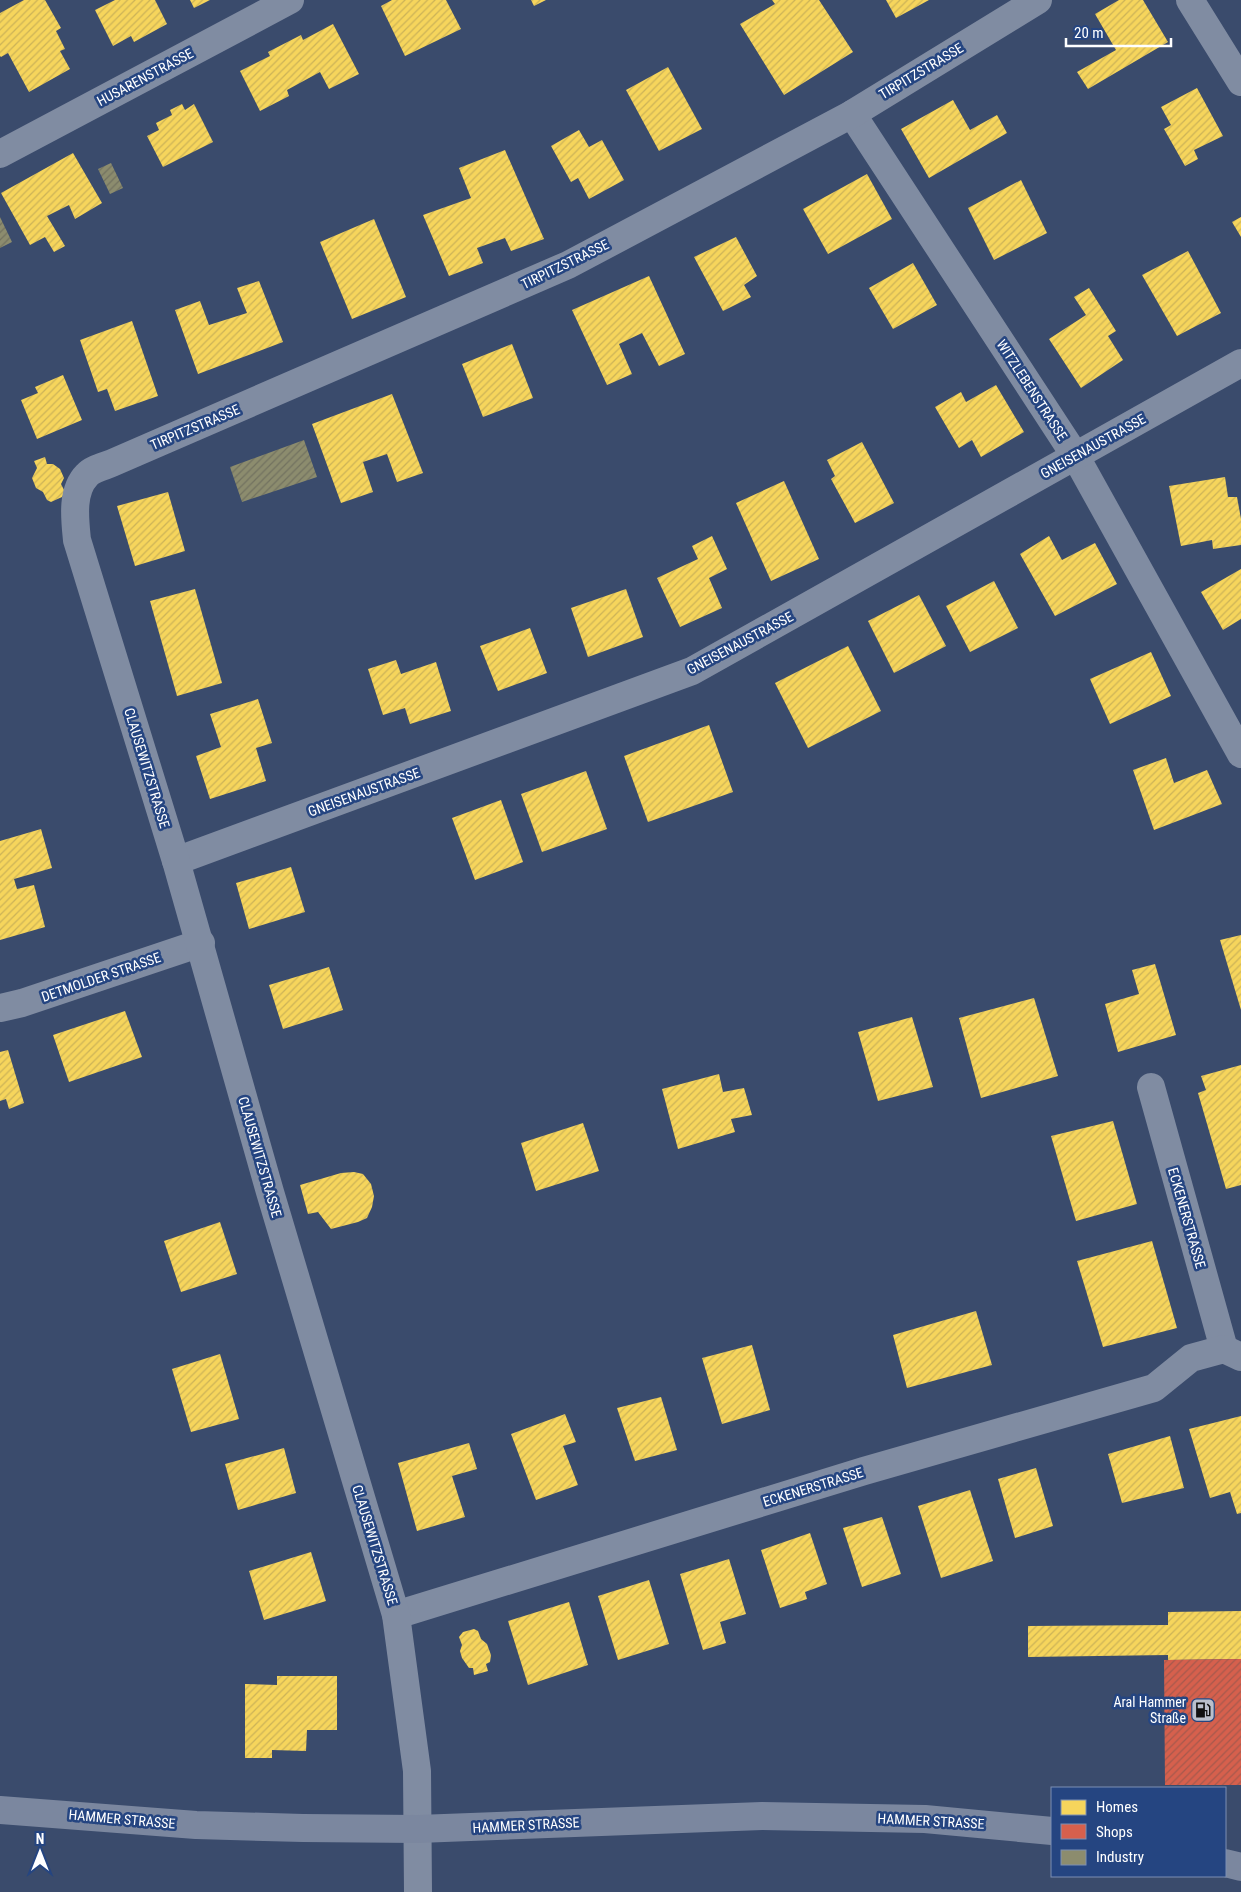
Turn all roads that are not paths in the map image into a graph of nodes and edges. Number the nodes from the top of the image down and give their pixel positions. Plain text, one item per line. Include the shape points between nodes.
1 (290, 0) edge
2 (1038, 0) edge
3 (1190, 0) edge
4 (1241, 82) edge
5 (852, 114) junction
6 (0, 154) edge
7 (1241, 363) edge
8 (1076, 457) junction
9 (78, 490) joint
10 (1241, 754) edge
11 (176, 861) junction
12 (200, 943) junction
13 (0, 1008) edge
14 (1151, 1088) dead end
15 (1232, 1353) edge
16 (396, 1615) junction
17 (0, 1810) edge
18 (418, 1829) junction
19 (1051, 1831) edge
20 (1226, 1863) edge
21 (1241, 1867) edge
22 (418, 1892) edge

1 - 6 street, HUSARENSTRASSE
2 - 5 street, TIRPITZSTRASSE
3 - 4 street
5 - 8 street, WITZLEBENSTRASSE
5 - 9 street, TIRPITZSTRASSE via 568,265 112,462 87,474
7 - 8 street, GNEISENAUSTRASSE
8 - 10 street, WITZLEBENSTRASSE
8 - 11 street, GNEISENAUSTRASSE via 692,671
9 - 11 street, CLAUSEWITZSTRASSE via 74,515 77,540
11 - 12 street, CLAUSEWITZSTRASSE
12 - 13 street, DETMOLDER STRASSE
12 - 16 street, CLAUSEWITZSTRASSE via 270,1192
14 - 15 street, ECKENERSTRASSE
15 - 16 street, ECKENERSTRASSE via 1190,1358 1154,1388 855,1474
16 - 18 street, CLAUSEWITZSTRASSE via 417,1771
17 - 18 main road, HAMMER STRASSE via 196,1825
18 - 19 main road, HAMMER STRASSE via 762,1816 925,1819
18 - 22 street, CLAUSEWITZSTRASSE
20 - 21 main road

